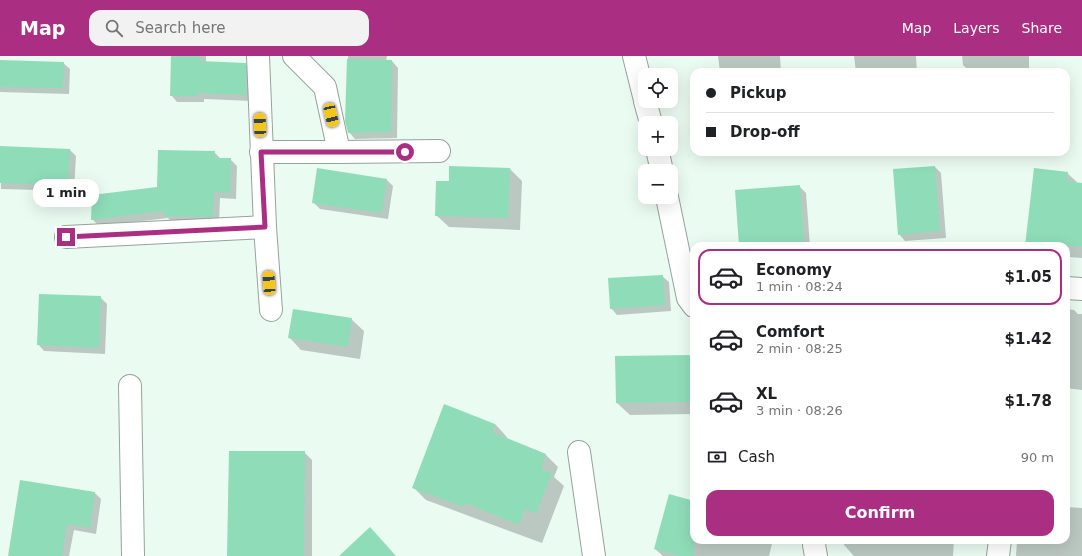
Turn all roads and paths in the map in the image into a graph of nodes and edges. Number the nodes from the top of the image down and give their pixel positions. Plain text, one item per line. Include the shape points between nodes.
1 (258, 56) edge
2 (294, 56) edge
3 (634, 56) edge
4 (638, 72) edge
5 (438, 151) dead end
6 (261, 152) junction
7 (339, 152) junction
8 (668, 204) edge
9 (265, 227) junction
10 (66, 237) dead end
11 (1070, 288) edge
12 (1082, 289) edge
13 (690, 301) edge
14 (271, 310) dead end
15 (130, 386) dead end
16 (579, 452) dead end
17 (814, 544) edge
18 (1000, 544) edge
19 (133, 556) edge
20 (594, 556) edge
21 (816, 556) edge
22 (998, 556) edge

1 - 6 street
2 - 7 street via 325,87
3 - 4 street
5 - 7 street
6 - 7 street
6 - 9 street
8 - 13 street
9 - 10 street
9 - 14 street
11 - 12 street
15 - 19 street
16 - 20 street
17 - 21 street
18 - 22 street

